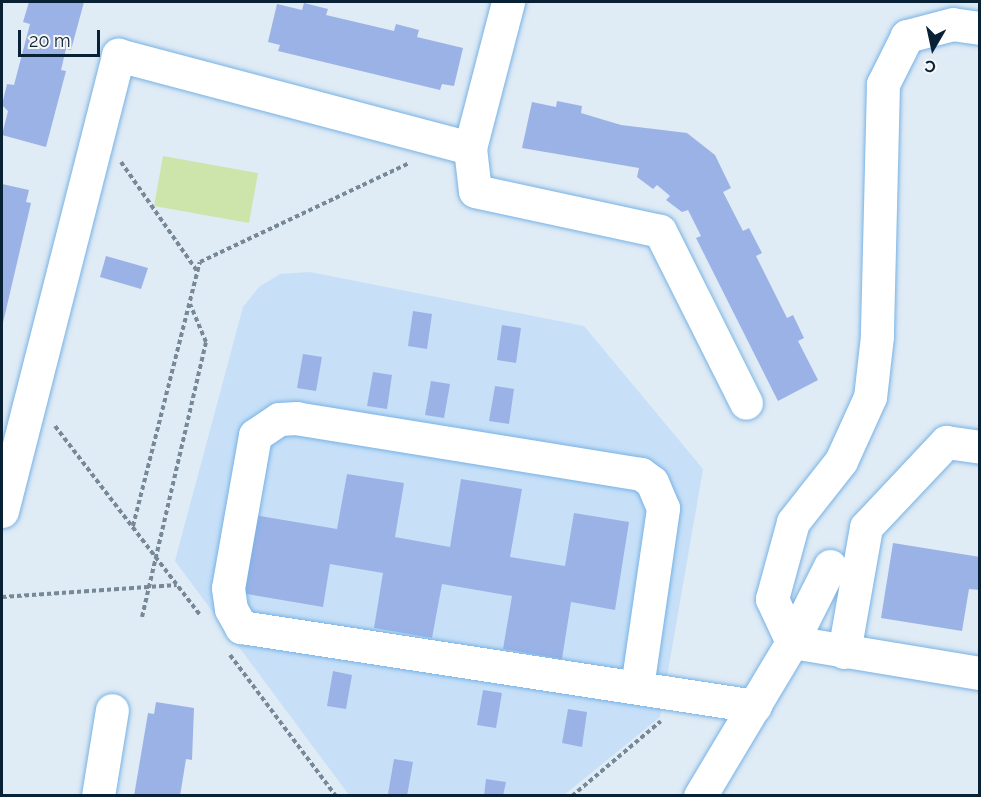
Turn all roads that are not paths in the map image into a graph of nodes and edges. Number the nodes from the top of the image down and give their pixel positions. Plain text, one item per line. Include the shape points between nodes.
1 (508, 2) edge
2 (980, 28) edge
3 (461, 145) junction
4 (746, 403) dead end
5 (980, 447) edge
6 (2, 511) edge
7 (830, 566) dead end
8 (792, 642) junction
9 (844, 652) junction
10 (980, 673) edge
11 (637, 687) junction
12 (755, 706) junction
13 (112, 710) dead end
14 (98, 795) edge
15 (699, 795) edge

1 - 3 street
2 - 8 street via 953,24 908,36 883,84 877,336 870,397 841,460 793,522 772,599
3 - 4 street via 475,191 660,231
3 - 6 street via 118,54
5 - 9 street via 946,442 866,527
7 - 8 street
8 - 9 street
8 - 12 street
9 - 10 street
11 - 11 street via 241,627 231,609 228,588 255,435 279,419 297,418 641,474 652,482 663,508
11 - 12 street
12 - 15 street
13 - 14 street

